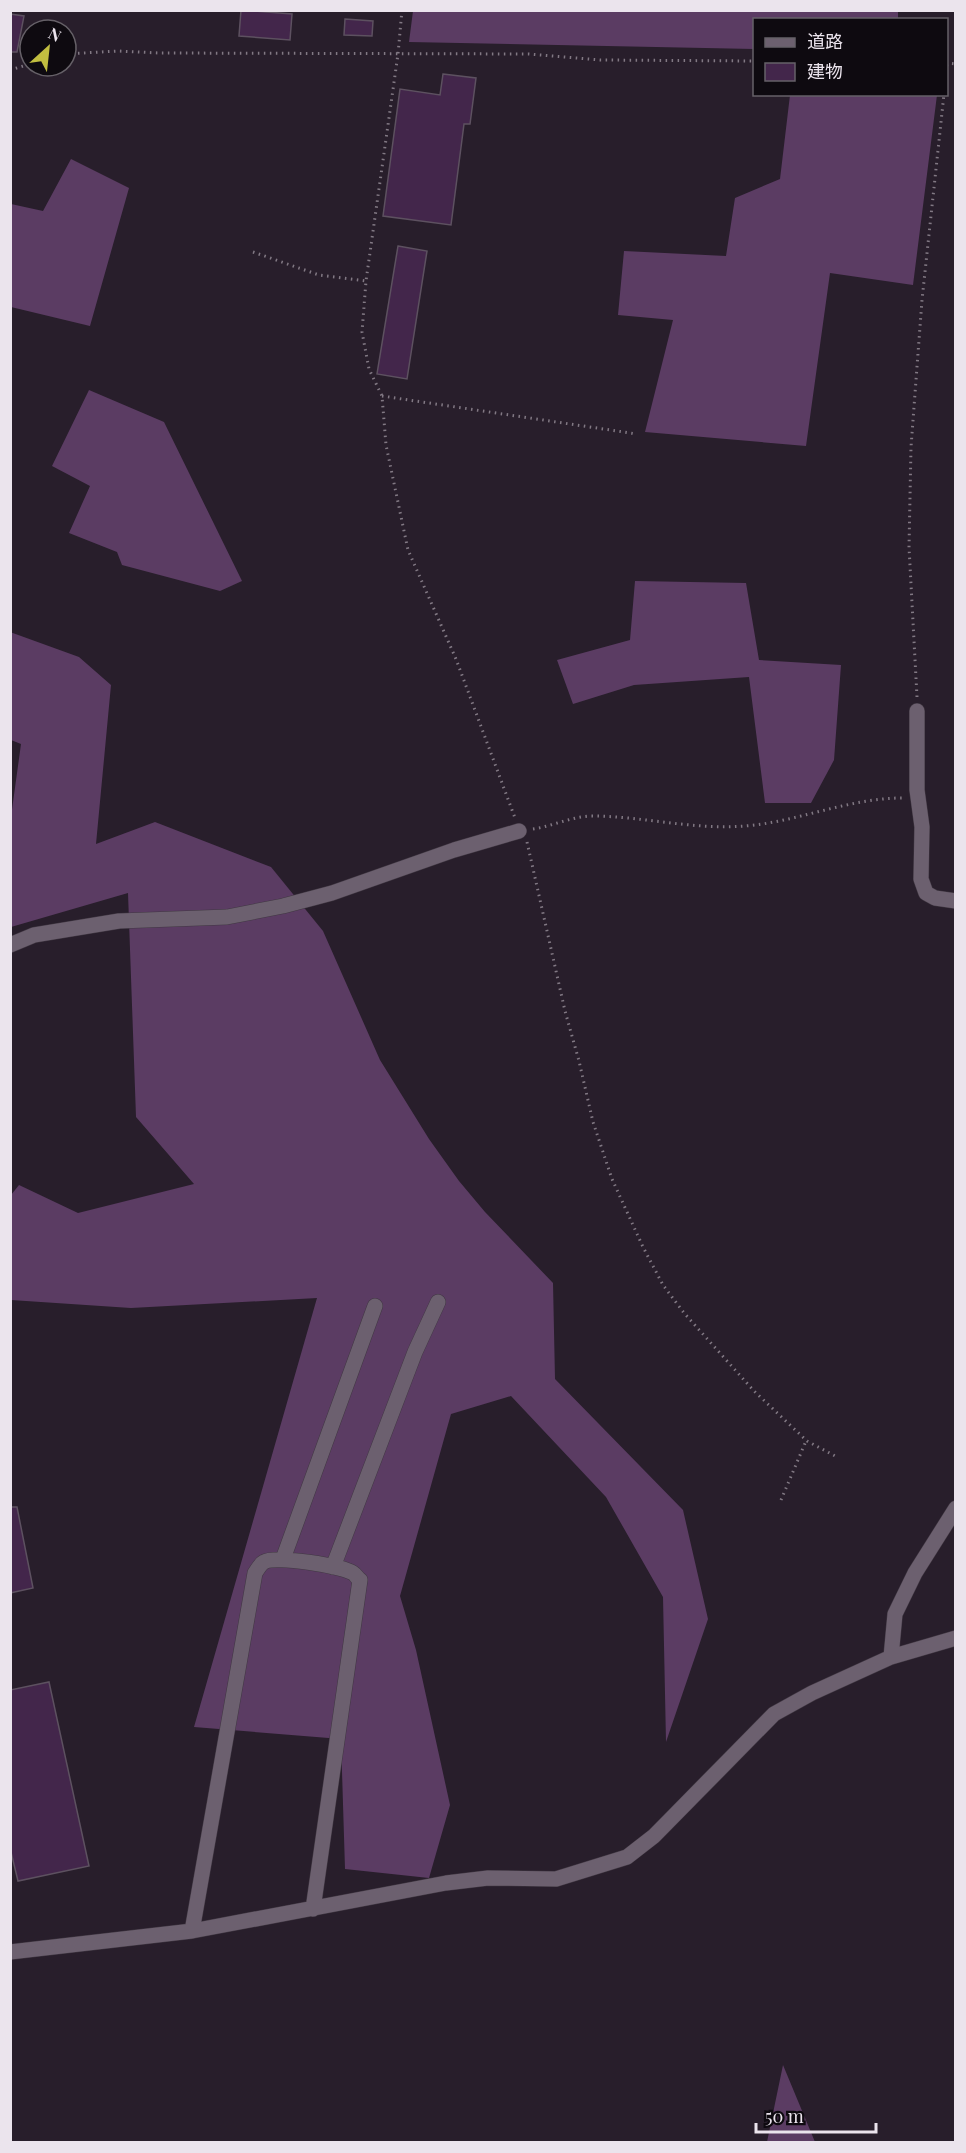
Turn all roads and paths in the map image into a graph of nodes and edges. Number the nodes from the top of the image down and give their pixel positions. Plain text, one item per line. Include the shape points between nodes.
1 (402, 10) edge
2 (78, 53) edge
3 (398, 54) junction
4 (753, 61) edge
5 (944, 96) edge
6 (254, 252) dead end
7 (366, 281) junction
8 (382, 396) junction
9 (638, 434) dead end
10 (917, 711) joint
11 (918, 800) junction
12 (519, 831) junction
13 (956, 901) edge
14 (10, 945) edge
15 (438, 1302) dead end
16 (375, 1306) dead end
17 (807, 1441) junction
18 (837, 1457) dead end
19 (781, 1500) dead end
20 (956, 1508) edge
21 (283, 1559) junction
22 (333, 1567) junction
23 (956, 1638) edge
24 (891, 1657) junction
25 (313, 1909) junction
26 (192, 1931) junction
27 (10, 1952) edge

1 - 3 path
2 - 3 path
3 - 4 path
3 - 7 path
5 - 10 path via 911,447 909,547
6 - 7 path via 319,275
7 - 8 path via 362,332 369,369
8 - 9 path
8 - 12 path via 386,446 408,550 463,678
10 - 11 street
11 - 12 path via 877,800 754,825 698,827 589,816
11 - 13 street via 921,879 926,893
12 - 14 street via 283,906 227,917 119,921 34,935
12 - 17 path via 526,842 593,1122 628,1216 663,1285 684,1313 754,1391
15 - 22 street
16 - 21 street
17 - 18 path
17 - 19 path
20 - 24 street via 915,1573 895,1614
21 - 22 street
21 - 26 street via 262,1563 255,1573
22 - 25 street via 353,1573 360,1580
23 - 24 street
24 - 25 street via 774,1714 654,1836 627,1857 556,1879 488,1878 446,1883
25 - 26 street
26 - 27 street

